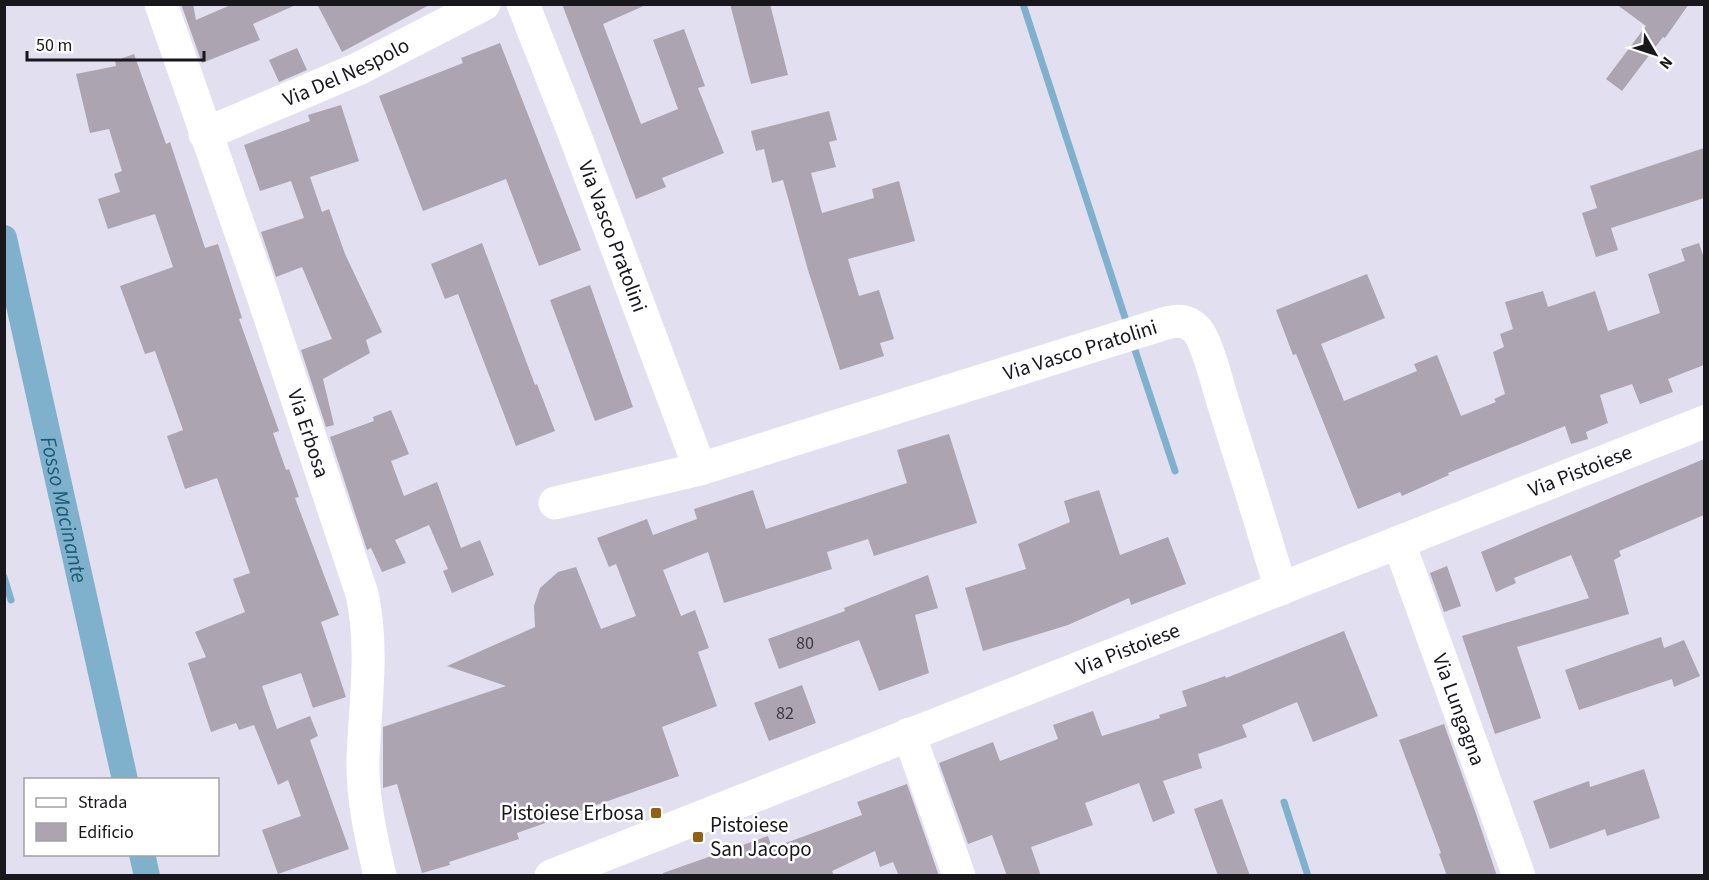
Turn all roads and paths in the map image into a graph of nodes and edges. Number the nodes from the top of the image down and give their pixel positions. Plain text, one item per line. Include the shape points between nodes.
1 (161, 4) edge
2 (484, 4) edge
3 (523, 4) edge
4 (205, 134) junction
5 (1704, 422) edge
6 (700, 469) junction
7 (555, 503) dead end
8 (1400, 543) junction
9 (1281, 589) junction
10 (909, 734) junction
11 (380, 876) edge
12 (550, 876) edge
13 (959, 876) edge
14 (1519, 876) edge

1 - 4 street, Via Erbosa
2 - 4 street, Via Del Nespolo via 358,69
3 - 6 street, Via Vasco Pratolini
4 - 11 street, Via Erbosa via 362,594 369,671 363,760 369,829
5 - 8 street, Via Pistoiese
6 - 7 street, Via Vasco Pratolini
6 - 9 street, Via Vasco Pratolini via 1178,320 1201,336
8 - 9 street, Via Pistoiese
8 - 14 street, Via Lungagna
9 - 10 street, Via Pistoiese
10 - 12 street, Via Pistoiese
10 - 13 street

